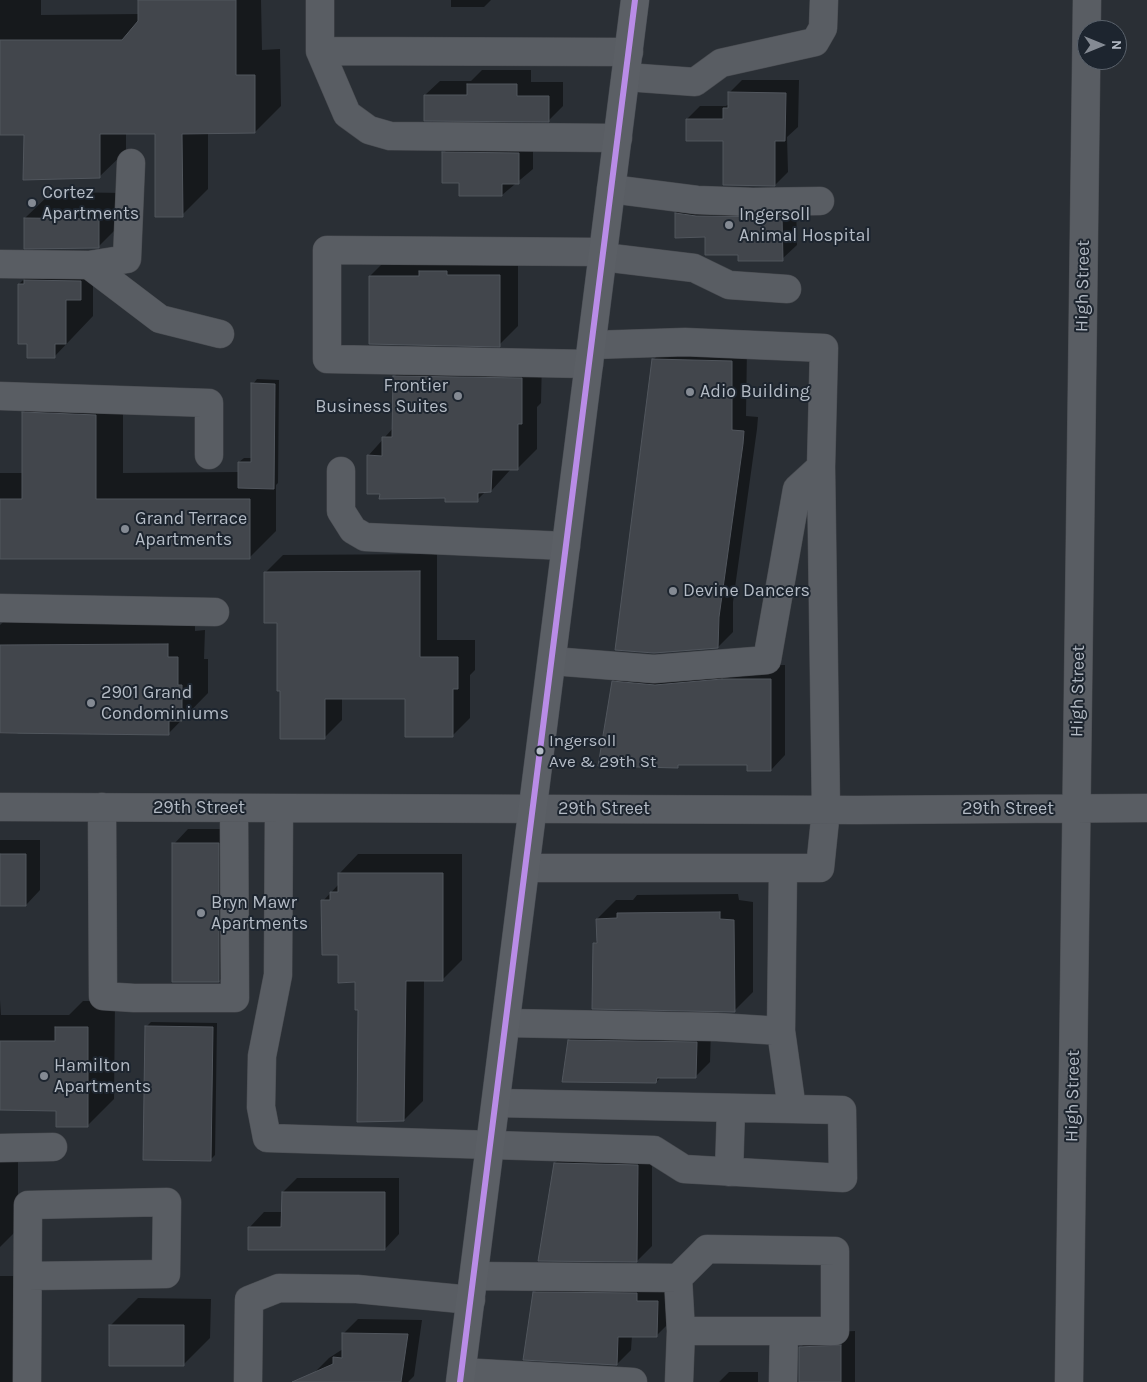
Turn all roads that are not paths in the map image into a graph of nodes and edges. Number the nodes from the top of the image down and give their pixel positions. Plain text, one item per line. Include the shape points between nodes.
1 (320, 0) edge
2 (629, 0) edge
3 (824, 0) edge
4 (1087, 0) edge
5 (320, 51) junction
6 (627, 65) junction
7 (618, 138) junction
8 (131, 162) dead end
9 (611, 189) junction
10 (820, 201) dead end
11 (603, 255) junction
12 (0, 264) edge
13 (89, 265) junction
14 (787, 289) dead end
15 (220, 334) dead end
16 (590, 355) junction
17 (0, 396) edge
18 (210, 455) dead end
19 (822, 467) junction
20 (340, 472) dead end
21 (566, 546) junction
22 (0, 608) edge
23 (215, 612) dead end
24 (552, 661) junction
25 (0, 807) edge
26 (102, 807) junction
27 (234, 808) junction
28 (279, 808) junction
29 (1077, 808) junction
30 (1147, 808) edge
31 (533, 809) junction
32 (826, 810) junction
33 (526, 868) junction
34 (783, 868) junction
35 (506, 1023) junction
36 (781, 1032) junction
37 (496, 1104) junction
38 (731, 1108) junction
39 (792, 1109) junction
40 (490, 1145) junction
41 (53, 1147) dead end
42 (0, 1148) edge
43 (729, 1172) junction
44 (28, 1276) junction
45 (678, 1278) junction
46 (472, 1288) junction
47 (681, 1332) junction
48 (784, 1332) junction
49 (461, 1377) edge
50 (27, 1382) edge
51 (248, 1382) edge
52 (633, 1382) edge
53 (679, 1382) edge
54 (783, 1382) edge
55 (1069, 1382) edge

1 - 5 street
2 - 6 main road
3 - 6 street via 823,28 815,42 721,63 696,82
4 - 29 street, High Street
5 - 6 street
5 - 7 street via 347,114 369,130 390,136
6 - 7 main road
7 - 9 main road
8 - 13 street via 127,259
9 - 10 street via 697,200
9 - 11 main road
11 - 14 street via 694,268 729,285
11 - 16 main road
11 - 16 street via 327,250 327,359
12 - 13 street
13 - 15 street via 160,319
16 - 19 street via 685,342 824,348
16 - 21 main road
17 - 18 street via 209,403
19 - 24 street via 797,489 767,660 654,669
19 - 32 street
20 - 21 street via 340,510 353,530 365,537
21 - 24 main road
22 - 23 street
24 - 31 main road
25 - 26 street, 29th Street
26 - 27 street, 29th Street
26 - 27 street via 103,996 134,998 235,998
27 - 28 street, 29th Street
28 - 31 street, 29th Street
28 - 40 street via 278,975 262,1056 261,1107 266,1138
29 - 30 street, 29th Street
29 - 32 street, 29th Street
29 - 55 street, High Street
31 - 32 street, 29th Street
31 - 33 main road
32 - 34 street via 820,868
33 - 34 street
33 - 35 main road
34 - 36 street
35 - 36 street via 717,1027
35 - 37 main road
36 - 39 street
37 - 38 street
37 - 40 main road
38 - 39 street
38 - 43 street
39 - 43 street via 842,1110 843,1178
40 - 43 street via 654,1150 684,1169
40 - 46 main road
41 - 42 street
44 - 44 street via 28,1205 166,1202 166,1274
44 - 50 street
45 - 46 street
45 - 47 street
45 - 48 street via 707,1248 835,1251 835,1332
46 - 49 main road
46 - 51 street via 279,1288 249,1300
47 - 48 street
47 - 53 street
48 - 54 street
49 - 52 street

